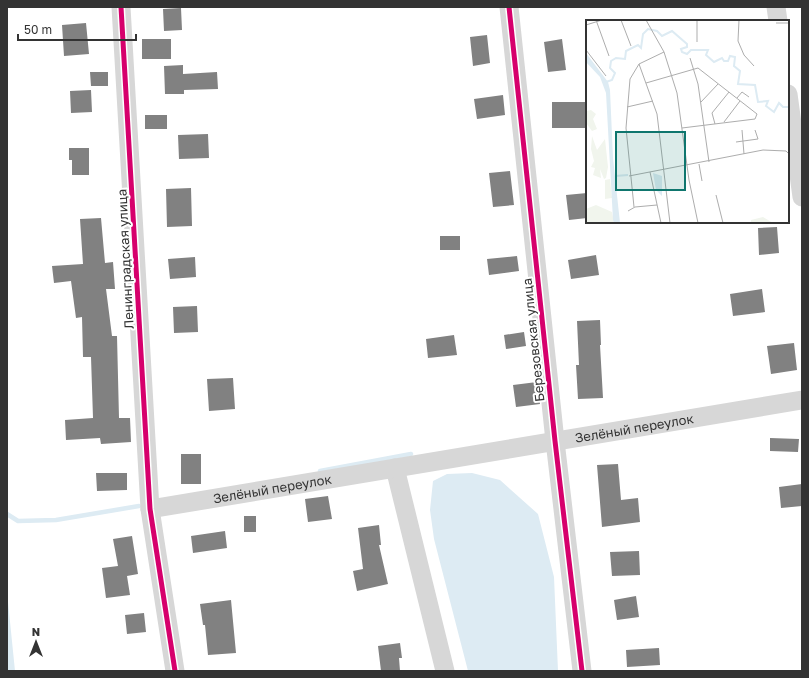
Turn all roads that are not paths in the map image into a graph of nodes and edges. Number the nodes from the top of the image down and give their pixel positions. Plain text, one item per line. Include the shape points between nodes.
1 (121, 7) edge
2 (509, 7) edge
3 (776, 7) edge
4 (778, 20) edge
5 (789, 101) edge
6 (802, 196) edge
7 (802, 400) edge
8 (555, 441) junction
9 (395, 468) junction
10 (150, 509) junction
11 (175, 671) edge
12 (445, 671) edge
13 (582, 671) edge

1 - 10 street, Ленинградская улица
2 - 8 street, Березовская улица
3 - 4 street
5 - 6 street
7 - 8 street, Зелёный переулок
8 - 9 street, Зелёный переулок
8 - 13 street, Березовская улица
9 - 10 street, Зелёный переулок
9 - 12 street
10 - 11 street, Ленинградская улица

